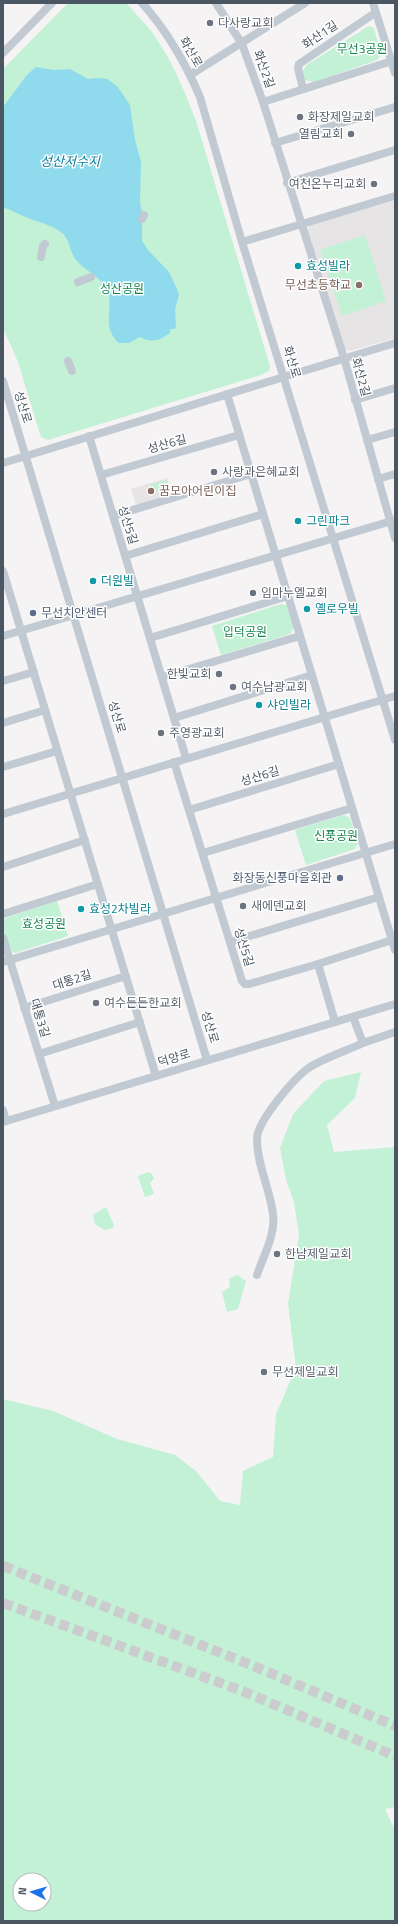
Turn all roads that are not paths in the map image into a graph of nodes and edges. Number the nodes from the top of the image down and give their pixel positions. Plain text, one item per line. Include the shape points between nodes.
1 (52, 3) edge
2 (142, 3) edge
3 (305, 3) edge
4 (372, 3) edge
5 (220, 4) edge
6 (376, 13) junction
7 (242, 44) junction
8 (3, 53) edge
9 (392, 61) junction
10 (395, 73) edge
11 (190, 75) junction
12 (303, 89) junction
13 (263, 102) junction
14 (395, 107) edge
15 (275, 143) junction
16 (395, 150) edge
17 (288, 183) junction
18 (395, 196) edge
19 (300, 224) junction
20 (242, 242) junction
21 (45, 244) dead end
22 (41, 258) dead end
23 (91, 277) dead end
24 (78, 282) dead end
25 (395, 343) edge
26 (344, 358) junction
27 (68, 361) dead end
28 (72, 371) dead end
29 (284, 376) junction
30 (3, 381) edge
31 (395, 388) edge
32 (227, 394) junction
33 (356, 400) junction
34 (395, 432) edge
35 (239, 435) junction
36 (89, 436) junction
37 (367, 440) junction
38 (26, 456) junction
39 (3, 463) edge
40 (251, 474) junction
41 (395, 474) edge
42 (101, 475) junction
43 (378, 479) junction
44 (263, 514) junction
45 (113, 516) junction
46 (393, 520) edge
47 (332, 538) junction
48 (395, 538) edge
49 (125, 556) junction
50 (276, 556) junction
51 (3, 571) edge
52 (6, 592) edge
53 (137, 596) junction
54 (288, 596) junction
55 (74, 616) junction
56 (21, 631) junction
57 (3, 636) edge
58 (300, 636) junction
59 (150, 638) junction
60 (34, 672) junction
61 (312, 675) junction
62 (162, 677) junction
63 (3, 681) edge
64 (395, 696) edge
65 (383, 700) junction
66 (45, 710) junction
67 (324, 717) junction
68 (174, 718) junction
69 (3, 723) edge
70 (395, 740) edge
71 (57, 750) junction
72 (186, 758) junction
73 (174, 762) junction
74 (339, 764) junction
75 (3, 768) edge
76 (122, 778) junction
77 (71, 794) junction
78 (352, 808) junction
79 (189, 810) junction
80 (3, 814) edge
81 (85, 840) junction
82 (395, 844) edge
83 (203, 853) junction
84 (366, 853) junction
85 (3, 867) edge
86 (98, 884) junction
87 (216, 897) junction
88 (379, 898) junction
89 (3, 914) edge
90 (163, 914) junction
91 (112, 930) junction
92 (3, 938) edge
93 (392, 940) junction
94 (230, 942) junction
95 (395, 950) edge
96 (6, 961) edge
97 (318, 964) junction
98 (126, 976) junction
99 (395, 1004) edge
100 (24, 1008) junction
101 (353, 1017) junction
102 (140, 1022) junction
103 (335, 1022) junction
104 (395, 1032) edge
105 (363, 1043) junction
106 (39, 1054) junction
107 (207, 1060) junction
108 (156, 1076) junction
109 (55, 1106) junction
110 (3, 1110) edge
111 (5, 1121) edge
112 (257, 1275) dead end

1 - 8 street
2 - 11 street, 화산로 via 163,28
3 - 7 street, 화산2길
4 - 6 street
5 - 7 street, 화산2길
6 - 9 street
6 - 12 street, 화산1길 via 299,64
7 - 11 street, 화산2길
7 - 13 street, 화산2길
9 - 10 street
9 - 12 street, 화산2길
11 - 20 street, 화산로 via 200,97
12 - 13 street, 화산2길
13 - 15 street, 화산2길
14 - 15 street
15 - 17 street, 화산2길
16 - 17 street
17 - 19 street, 화산2길
18 - 19 street
19 - 20 street
19 - 26 street, 화산2길
20 - 29 street, 화산로
21 - 22 street
23 - 24 street
25 - 26 street
26 - 29 street
26 - 33 street, 화산2길
27 - 28 street
29 - 32 street
29 - 47 street, 화산로
30 - 38 street, 성산로
31 - 33 street
32 - 35 street
32 - 36 street
33 - 37 street, 화산2길
34 - 37 street
35 - 40 street
35 - 42 street, 성산6길
36 - 38 street
36 - 42 street, 성산5길
37 - 43 street, 화산2길
38 - 39 street
38 - 55 street, 성산로
40 - 44 street
40 - 45 street
41 - 43 street
42 - 45 street, 성산5길
43 - 46 street, 화산2길
44 - 49 street
44 - 50 street
45 - 49 street, 성산5길
46 - 47 street
46 - 48 street, 화산2길
47 - 50 street
47 - 65 street, 화산로
49 - 53 street, 성산5길
50 - 53 street
50 - 54 street
51 - 52 street
52 - 56 street
53 - 55 street
53 - 59 street, 성산5길
54 - 58 street
54 - 59 street
55 - 56 street
55 - 76 street, 성산로
56 - 57 street
56 - 60 street
58 - 61 street
58 - 62 street
59 - 62 street, 성산5길
60 - 63 street
60 - 66 street
61 - 67 street
61 - 68 street
62 - 68 street, 성산5길
64 - 65 street
65 - 67 street
65 - 70 street, 화산로
66 - 69 street
66 - 71 street
67 - 72 street
67 - 74 street
68 - 72 street, 성산5길
71 - 75 street
71 - 77 street
72 - 73 street
73 - 76 street
73 - 79 street, 성산5길
74 - 78 street
74 - 79 street, 성산6길
76 - 77 street
76 - 90 street, 성산로
77 - 80 street
77 - 81 street
78 - 83 street
78 - 84 street
79 - 83 street, 성산5길
81 - 85 street
81 - 86 street
82 - 84 street
83 - 87 street, 성산5길
84 - 87 street
84 - 88 street
86 - 89 street
86 - 91 street
87 - 90 street
87 - 94 street, 성산5길
88 - 93 street
88 - 94 street
90 - 91 street
90 - 107 street, 성산로
91 - 96 street
91 - 98 street
92 - 96 street, 대통3길
93 - 95 street
93 - 97 street
94 - 97 street, 성산5길 via 245,984
96 - 100 street, 대통3길
97 - 103 street
98 - 100 street, 대통2길
98 - 102 street
99 - 101 street, 덕양로
100 - 106 street, 대통3길
101 - 103 street, 덕양로
101 - 105 street
102 - 106 street
102 - 108 street
103 - 107 street, 덕양로
104 - 105 street
105 - 112 street via 303,1073 261,1125 257,1138 258,1146 273,1214 272,1229
106 - 109 street, 대통3길
107 - 108 street, 덕양로
108 - 109 street, 덕양로
109 - 111 street, 덕양로
110 - 111 street

